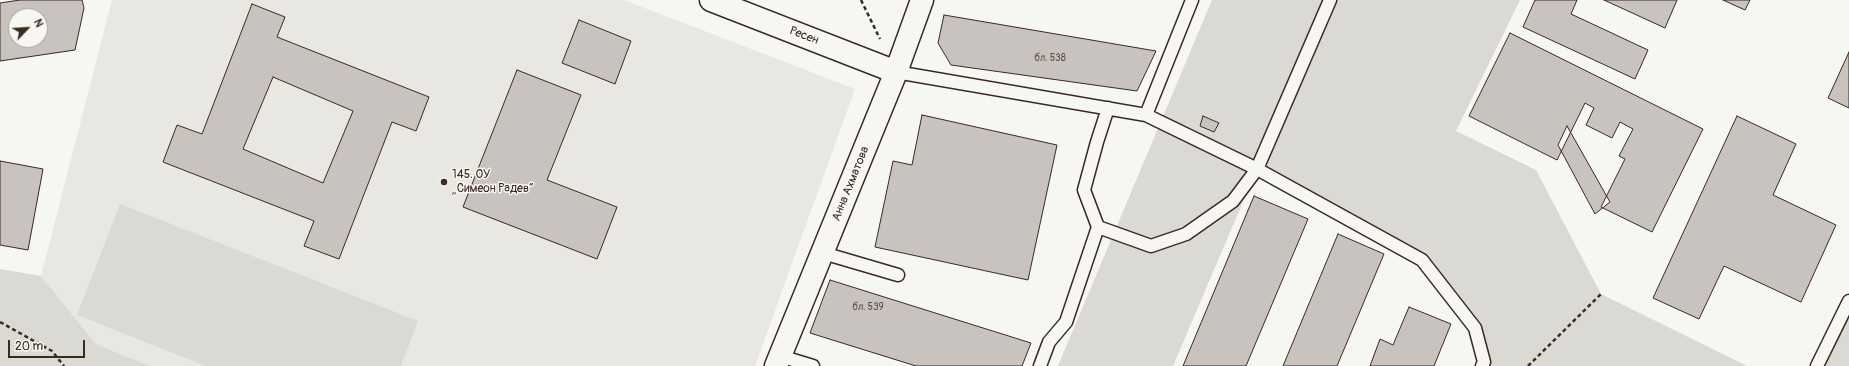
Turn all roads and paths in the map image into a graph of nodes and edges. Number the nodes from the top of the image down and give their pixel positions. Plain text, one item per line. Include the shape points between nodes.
1 (712, 0) edge
2 (861, 0) edge
3 (922, 0) edge
4 (1192, 0) edge
5 (1330, 0) edge
6 (896, 72) junction
7 (1108, 108) junction
8 (1146, 115) junction
9 (1257, 169) junction
10 (1098, 227) junction
11 (823, 253) junction
12 (898, 275) dead end
13 (1601, 294) dead end
14 (1849, 301) edge
15 (0, 322) edge
16 (778, 361) edge
17 (64, 366) edge
18 (813, 366) edge
19 (1040, 366) edge
20 (1482, 366) edge
21 (1528, 366) edge
22 (1817, 366) edge

1 - 6 street, Ресен
2 - 6 path
3 - 6 street, Анна Ахматова
4 - 8 lane
5 - 9 lane
6 - 7 lane
6 - 11 street, Анна Ахматова
7 - 8 lane
7 - 10 lane via 1084,190
8 - 9 lane
9 - 10 lane via 1233,201 1186,234 1150,246
9 - 20 lane via 1422,260 1475,328 1484,362
10 - 19 lane via 1066,322 1049,342
11 - 12 lane
11 - 16 street, Анна Ахматова
13 - 21 path
14 - 22 lane
15 - 17 path via 52,351
16 - 18 lane

